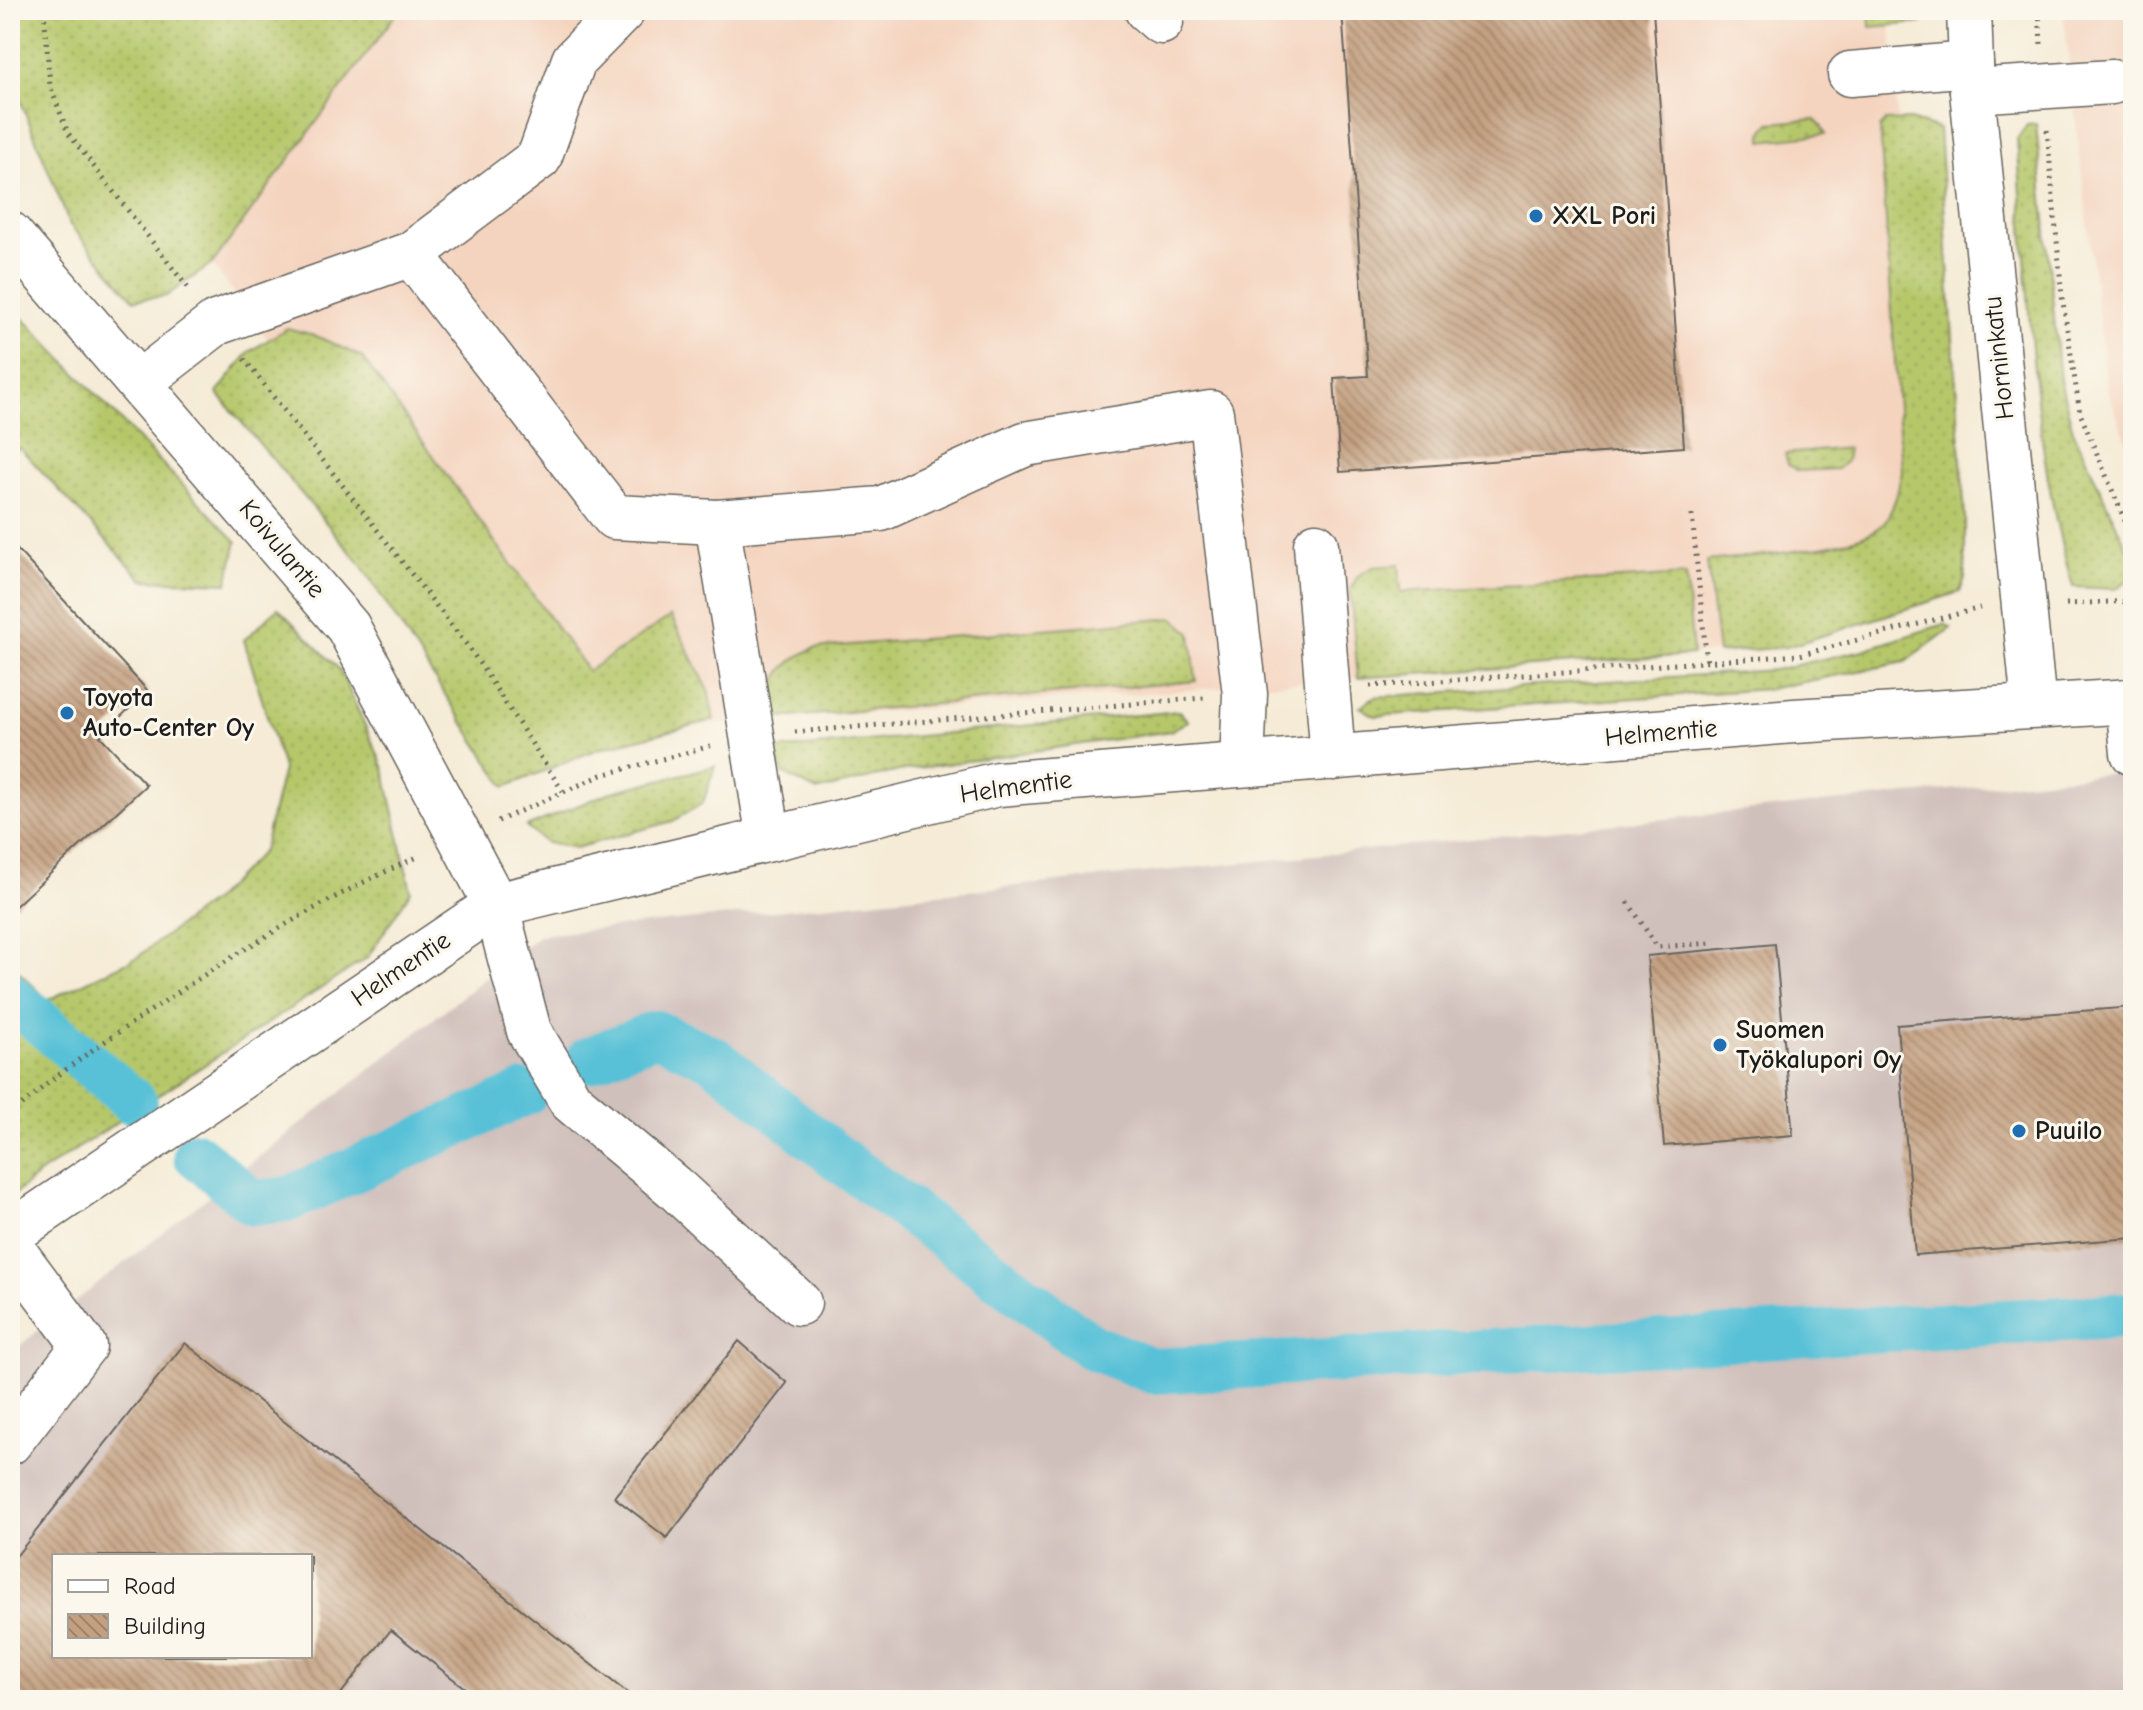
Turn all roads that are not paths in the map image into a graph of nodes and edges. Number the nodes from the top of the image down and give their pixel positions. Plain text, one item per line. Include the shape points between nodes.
1 (623, 10) edge
2 (1969, 10) edge
3 (1850, 74) dead end
4 (1971, 77) junction
5 (2112, 82) dead end
6 (10, 234) edge
7 (411, 254) junction
8 (140, 382) junction
9 (717, 522) junction
10 (1316, 545) dead end
11 (2130, 701) edge
12 (2034, 706) junction
13 (2133, 753) edge
14 (1333, 758) junction
15 (1242, 764) junction
16 (769, 839) junction
17 (496, 905) junction
18 (10, 1234) edge
19 (10, 1246) edge
20 (799, 1303) dead end
21 (10, 1442) edge

1 - 7 street via 574,60 539,158
2 - 4 street, Horninkatu
3 - 4 street
4 - 5 street via 2043,86
4 - 12 street, Horninkatu
6 - 8 street, Koivulantie
7 - 8 street via 216,323
7 - 9 street via 614,517
8 - 17 street, Koivulantie via 348,627
9 - 15 street via 881,509 1025,444 1211,413 1245,694
9 - 16 street
10 - 14 street
11 - 12 street, Helmentie
11 - 13 street
12 - 14 street, Helmentie
14 - 15 street, Helmentie
15 - 16 street, Helmentie via 998,784
16 - 17 street, Helmentie
17 - 18 street, Helmentie
17 - 20 street, Koivulantie via 529,1031 571,1101
19 - 21 street via 84,1346

